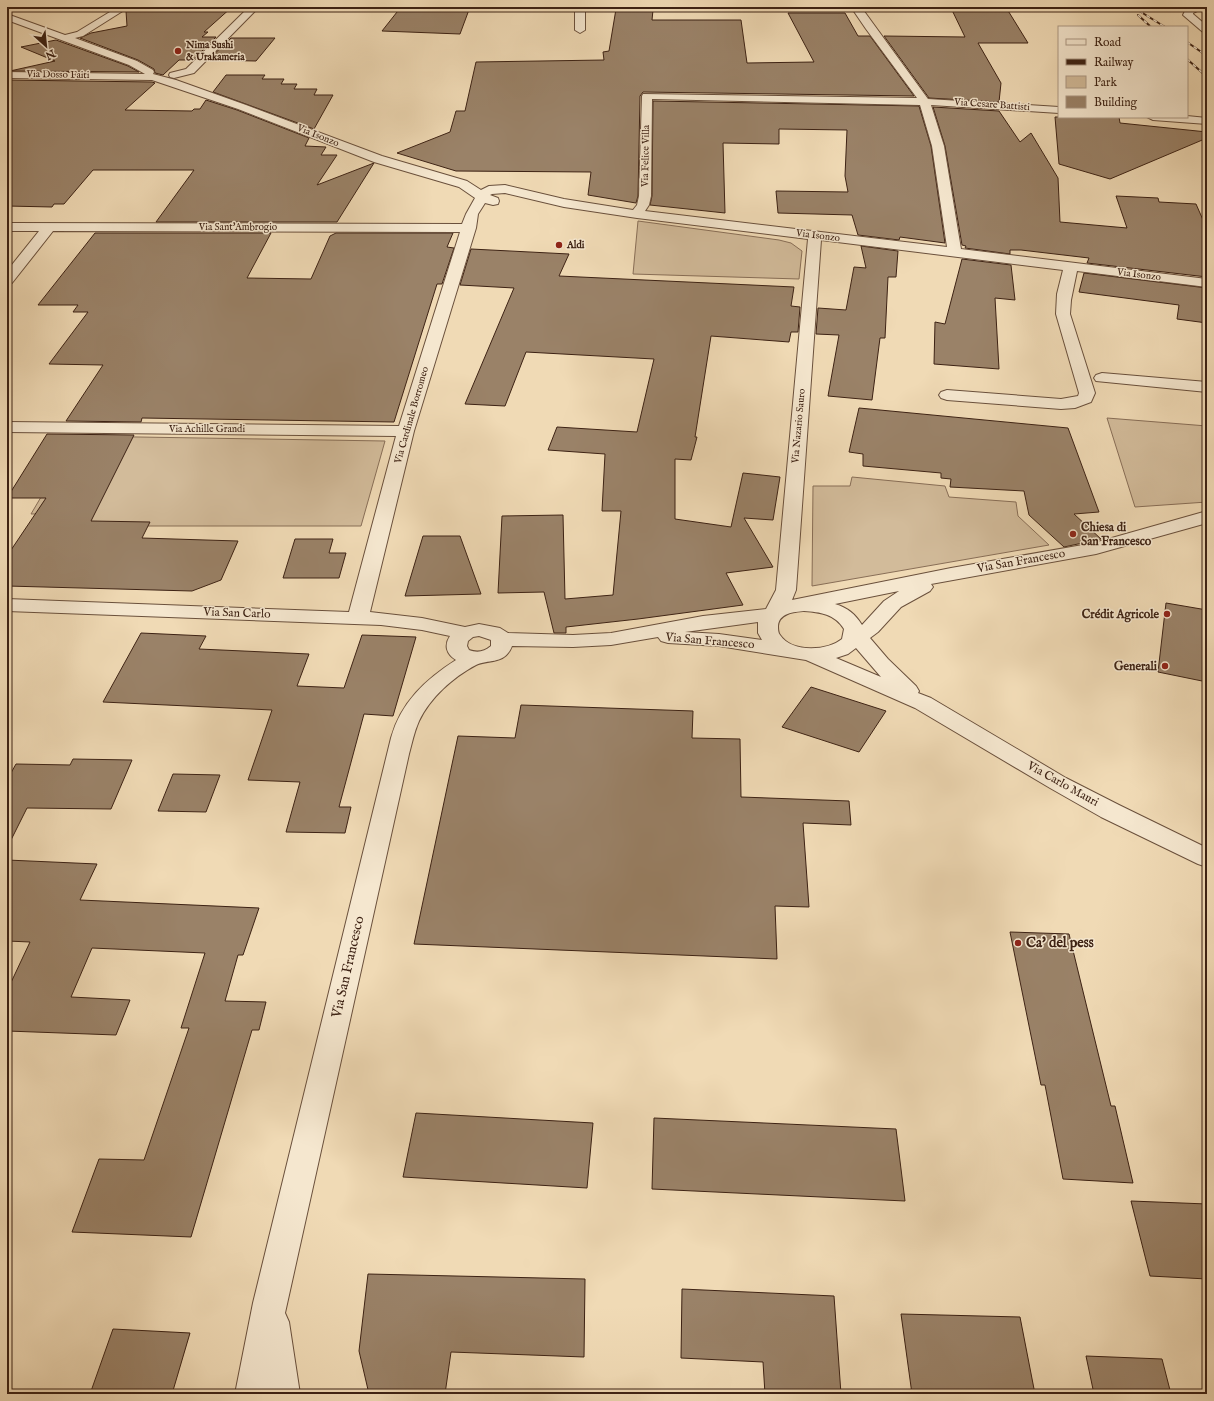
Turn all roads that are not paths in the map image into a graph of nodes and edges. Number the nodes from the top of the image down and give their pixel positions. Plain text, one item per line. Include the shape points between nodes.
1 (124, 7) edge
2 (254, 7) edge
3 (580, 7) edge
4 (856, 7) edge
5 (1196, 8) edge
6 (7, 17) edge
7 (580, 30) dead end
8 (1207, 32) edge
9 (65, 38) junction
10 (163, 73) junction
11 (7, 75) edge
12 (647, 96) joint
13 (926, 102) junction
14 (1058, 110) edge
15 (1166, 118) edge
16 (1207, 121) edge
17 (506, 195) junction
18 (482, 196) junction
19 (637, 214) junction
20 (471, 221) junction
21 (7, 227) edge
22 (49, 227) junction
23 (815, 236) junction
24 (955, 253) junction
25 (1071, 267) junction
26 (7, 280) edge
27 (1207, 283) edge
28 (1102, 378) dead end
29 (1207, 387) edge
30 (947, 395) dead end
31 (7, 427) edge
32 (406, 431) junction
33 (1207, 517) edge
34 (951, 574) junction
35 (807, 604) junction
36 (7, 605) edge
37 (773, 614) junction
38 (358, 618) junction
39 (465, 633) junction
40 (631, 636) junction
41 (854, 637) junction
42 (502, 639) junction
43 (788, 650) junction
44 (812, 655) junction
45 (474, 658) junction
46 (923, 703) junction
47 (1207, 858) edge
48 (270, 1303) junction
49 (252, 1394) edge
50 (283, 1394) edge

1 - 9 street via 80,34
2 - 10 street via 189,72
3 - 7 street
4 - 13 street
5 - 8 street via 1188,15
6 - 9 street, Via Isonzo
9 - 10 street, Via Isonzo
10 - 11 street, Via Dosso Faiti via 110,76
10 - 17 street, Via Isonzo via 409,163
10 - 18 street, Via Isonzo via 172,82 378,159 463,184
12 - 13 street, Via Cesare Battisti
12 - 19 street, Via Felice Villa via 645,196
13 - 14 street, Via Cesare Battisti
13 - 24 street via 938,146
15 - 16 street
17 - 18 street, Via Isonzo via 492,201
17 - 19 street, Via Isonzo
17 - 20 street via 482,209
18 - 20 street, Via Cardinale Borromeo
19 - 23 street, Via Isonzo
20 - 22 street, Via Sant'Ambrogio
20 - 32 street, Via Cardinale Borromeo
21 - 22 street, Via Sant'Ambrogio
22 - 26 street
23 - 24 street, Via Isonzo
23 - 37 street, Via Nazario Sauro via 786,590
24 - 25 street, Via Isonzo
25 - 27 street, Via Isonzo
25 - 30 street via 1062,309 1087,393 1085,399 1076,403 1061,404
28 - 29 street
31 - 32 street, Via Achille Grandi
32 - 38 street, Via Cardinale Borromeo
33 - 34 street, Via San Francesco via 1096,548
34 - 35 street, Via San Francesco
34 - 41 street, Via San Francesco via 904,596 885,611 867,631
35 - 37 street via 782,609
35 - 41 street via 834,610 845,616 854,629
36 - 38 street, Via San Carlo
37 - 40 street, Via San Francesco via 680,625
37 - 43 street via 766,627 769,636
38 - 39 street, Via San Carlo via 414,623
39 - 42 street, Via San Francesco via 487,630
39 - 45 street via 458,638 455,645 457,651
40 - 42 street, Via San Francesco via 573,641
40 - 43 street, Via San Francesco via 719,640
41 - 44 street via 840,650
41 - 46 street, Via Carlo Mauri via 892,677
42 - 45 street, Via San Francesco via 500,651 484,658
43 - 44 street
44 - 46 street, Via Carlo Mauri
45 - 48 street, Via San Francesco via 435,684 421,698 407,723
46 - 47 street, Via Carlo Mauri via 1064,786
48 - 49 street, Via San Francesco
48 - 50 street, Via San Francesco

